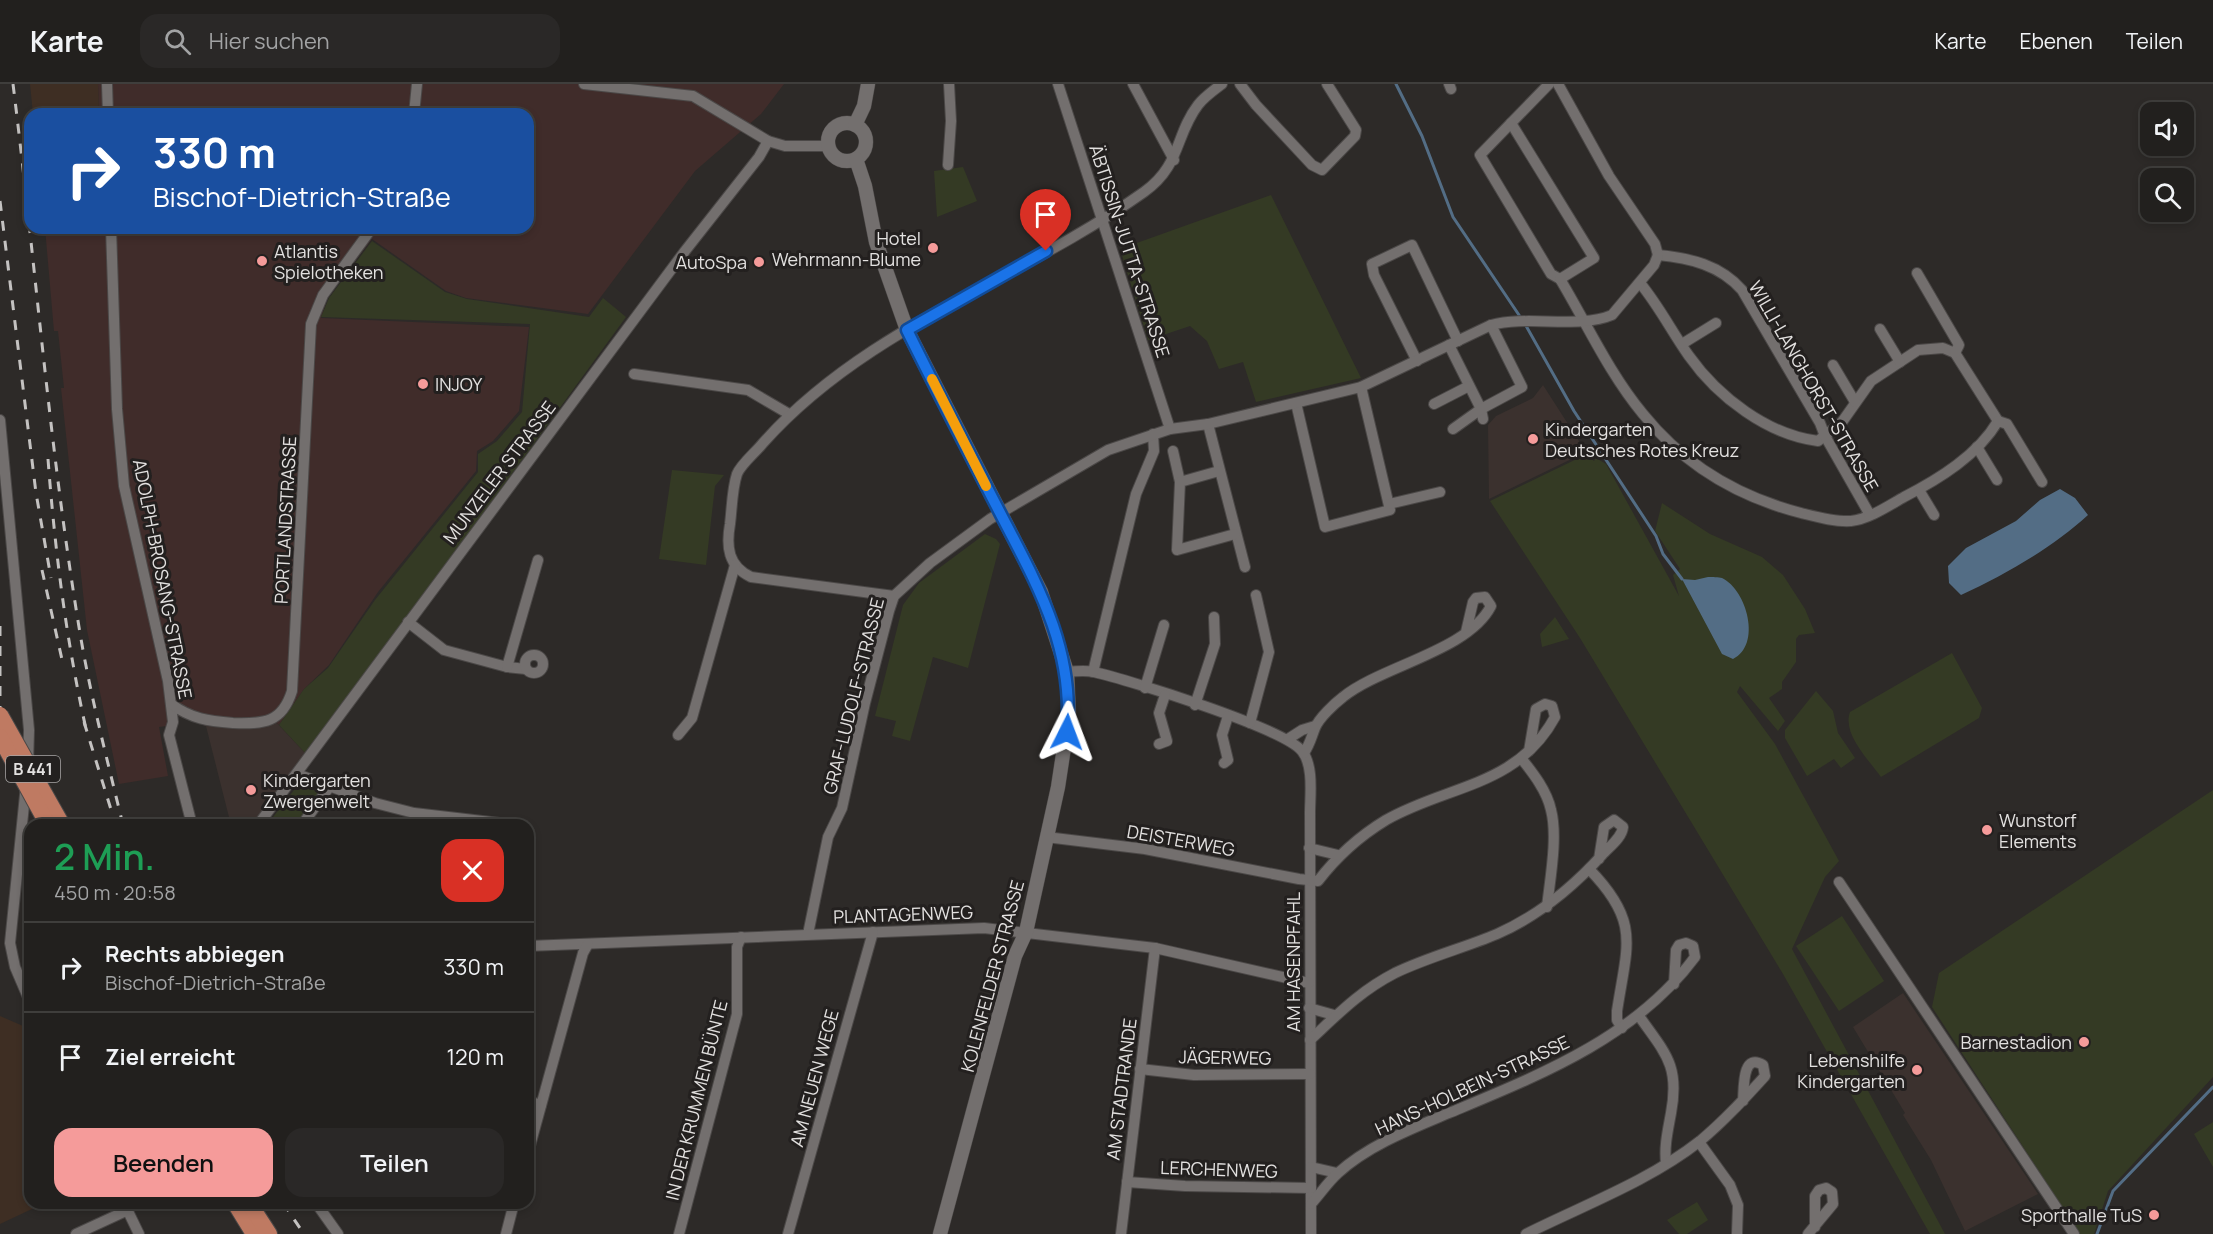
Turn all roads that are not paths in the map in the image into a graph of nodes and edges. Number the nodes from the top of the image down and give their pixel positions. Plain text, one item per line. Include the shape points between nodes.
1 (107, 84) edge
2 (417, 84) edge
3 (584, 84) edge
4 (868, 84) edge
5 (949, 84) edge
6 (1058, 84) edge
7 (1133, 84) edge
8 (1222, 84) edge
9 (1240, 84) edge
10 (1327, 84) edge
11 (1549, 84) edge
12 (1558, 84) edge
13 (657, 87) edge
14 (108, 108) edge
15 (415, 108) edge
16 (1511, 123) junction
17 (855, 125) junction
18 (768, 141) junction
19 (829, 146) junction
20 (856, 159) junction
21 (1174, 160) junction
22 (948, 165) dead end
23 (1102, 219) junction
24 (111, 234) edge
25 (368, 234) edge
26 (1658, 255) junction
27 (1917, 273) dead end
28 (1560, 279) junction
29 (1640, 283) junction
30 (1584, 320) junction
31 (1716, 323) dead end
32 (1491, 325) junction
33 (1880, 329) dead end
34 (907, 330) junction
35 (1454, 343) junction
36 (1682, 345) junction
37 (1955, 353) junction
38 (1418, 361) junction
39 (1900, 362) junction
40 (1833, 365) dead end
41 (634, 374) dead end
42 (1361, 387) junction
43 (1469, 387) junction
44 (1855, 402) junction
45 (1296, 403) junction
46 (1434, 404) dead end
47 (789, 414) junction
48 (1482, 414) junction
49 (0, 420) edge
50 (1998, 421) junction
51 (1208, 424) junction
52 (1170, 429) junction
53 (1453, 429) dead end
54 (1153, 434) junction
55 (1825, 436) junction
56 (1977, 447) junction
57 (1173, 451) dead end
58 (1219, 471) junction
59 (1997, 480) dead end
60 (1180, 482) junction
61 (2042, 482) dead end
62 (1919, 490) junction
63 (1440, 492) dead end
64 (1389, 504) junction
65 (1001, 514) junction
66 (1870, 515) junction
67 (1934, 515) dead end
68 (1235, 534) junction
69 (538, 560) dead end
70 (735, 565) junction
71 (1245, 567) dead end
72 (1256, 595) dead end
73 (894, 596) junction
74 (1214, 617) dead end
75 (408, 622) junction
76 (1164, 625) dead end
77 (1466, 632) dead end
78 (507, 667) junction
79 (526, 669) dead end
80 (1067, 672) junction
81 (1093, 672) junction
82 (1145, 688) junction
83 (1165, 695) junction
84 (171, 704) junction
85 (1196, 705) junction
86 (0, 715) edge
87 (1228, 716) junction
88 (1250, 723) junction
89 (1315, 726) junction
90 (678, 735) dead end
91 (0, 737) edge
92 (1288, 739) junction
93 (1159, 744) dead end
94 (1304, 753) junction
95 (1224, 763) dead end
96 (297, 774) junction
97 (330, 786) junction
98 (45, 819) edge
99 (59, 819) edge
100 (190, 819) edge
101 (263, 819) edge
102 (307, 819) edge
103 (465, 819) edge
104 (1046, 837) junction
105 (1309, 848) junction
106 (1338, 855) junction
107 (1599, 859) dead end
108 (1589, 869) junction
109 (1309, 881) junction
110 (1839, 882) dead end
111 (1547, 907) junction
112 (873, 932) junction
113 (1026, 932) junction
114 (808, 934) junction
115 (741, 937) junction
116 (588, 944) junction
117 (534, 946) edge
118 (1155, 948) junction
119 (1309, 983) junction
120 (1674, 984) dead end
121 (24, 988) edge
122 (1309, 1008) junction
123 (1334, 1015) junction
124 (1639, 1016) junction
125 (1622, 1028) junction
126 (1310, 1040) junction
127 (1140, 1069) junction
128 (1310, 1074) junction
129 (1743, 1101) dead end
130 (534, 1103) edge
131 (541, 1105) junction
132 (534, 1131) edge
133 (1699, 1142) junction
134 (1666, 1163) junction
135 (1311, 1167) junction
136 (1337, 1173) junction
137 (1127, 1182) junction
138 (1311, 1188) junction
139 (1311, 1204) junction
140 (122, 1209) edge
141 (127, 1209) edge
142 (239, 1209) edge
143 (253, 1209) edge
144 (320, 1209) edge
145 (512, 1209) edge
146 (76, 1234) edge
147 (139, 1234) edge
148 (254, 1234) edge
149 (269, 1234) edge
150 (338, 1234) edge
151 (506, 1234) edge
152 (679, 1234) edge
153 (788, 1234) edge
154 (940, 1234) edge
155 (1121, 1234) edge
156 (1311, 1234) edge
157 (1526, 1234) edge
158 (1737, 1234) edge
159 (2074, 1234) edge

1 - 14 street
2 - 15 street
3 - 13 street
4 - 17 main road
5 - 22 street
6 - 23 street, ÄBTISSIN-JUTTA-STRASSE
7 - 21 street
8 - 21 street via 1199,103
9 - 10 street via 1312,165 1322,170 1355,136 1356,130
11 - 16 street
12 - 26 street
13 - 18 street via 693,96
16 - 28 street via 1480,155 1551,274
16 - 28 street via 1594,258
17 - 19 main road via 838,126 830,134
17 - 20 main road via 866,139 864,150
18 - 19 street via 785,146
18 - 75 street, MUNZELER STRASSE
19 - 20 main road via 839,159
20 - 34 main road, KOLENFELDER STRASSE via 879,251
21 - 23 street via 1146,190
23 - 34 street
23 - 52 street, ÄBTISSIN-JUTTA-STRASSE
24 - 84 street, ADOLPH-BROSANG-STRASSE via 117,409 124,486
25 - 84 street, PORTLANDSTRASSE via 323,294 311,324 292,691 288,705 278,716 257,724 202,720
26 - 29 street, GRAF-LUDOLF-STRASSE
26 - 55 street, WILLI-LANGHORST-STRASSE via 1693,259 1736,283
27 - 37 street via 1959,345
28 - 30 street
29 - 30 street, GRAF-LUDOLF-STRASSE via 1612,315
29 - 36 street
30 - 32 street, GRAF-LUDOLF-STRASSE via 1515,320
30 - 66 street via 1642,413 1676,449 1709,474 1746,495 1810,516 1850,521
31 - 36 street
32 - 35 street, GRAF-LUDOLF-STRASSE
32 - 48 street via 1522,387
33 - 39 street
34 - 47 street via 844,370
34 - 65 main road, KOLENFELDER STRASSE
35 - 38 street, GRAF-LUDOLF-STRASSE
35 - 38 street via 1412,245 1382,257 1372,264 1374,275
35 - 43 street
36 - 55 street via 1709,381 1745,410 1803,440 1818,441
37 - 39 street via 1930,347
37 - 50 street
38 - 42 street, GRAF-LUDOLF-STRASSE
39 - 44 street via 1871,381
40 - 44 street
41 - 47 street via 748,390
42 - 45 street, GRAF-LUDOLF-STRASSE
42 - 64 street
43 - 46 street
43 - 48 street
44 - 55 street via 1842,422
45 - 51 street, GRAF-LUDOLF-STRASSE
45 - 64 street via 1325,527 1390,510
47 - 70 street via 737,473 727,542
48 - 53 street
49 - 121 street via 29,730 9,943
50 - 56 street
50 - 61 street via 2007,424
51 - 52 street, GRAF-LUDOLF-STRASSE
51 - 58 street
52 - 54 street, GRAF-LUDOLF-STRASSE
54 - 65 street, GRAF-LUDOLF-STRASSE via 1108,450
54 - 81 street via 1154,451 1136,494
55 - 66 street, WILLI-LANGHORST-STRASSE
56 - 59 street
56 - 62 street
57 - 60 street
58 - 60 street
58 - 68 street
60 - 68 street via 1177,550
62 - 66 street
62 - 67 street
63 - 64 street
65 - 73 street, GRAF-LUDOLF-STRASSE via 930,563
65 - 80 main road, KOLENFELDER STRASSE via 1041,592
68 - 71 street
69 - 78 street
70 - 73 street via 751,577
70 - 90 street via 692,718
72 - 88 street via 1269,652
73 - 114 street, GRAF-LUDOLF-STRASSE via 842,808 828,837
74 - 85 street via 1215,644
75 - 78 street via 444,650
75 - 96 street, MUNZELER STRASSE
76 - 82 street
77 - 89 street via 1352,691
78 - 79 street
80 - 81 street
80 - 104 main road, KOLENFELDER STRASSE via 1067,732
81 - 82 street
82 - 83 street
83 - 85 street
83 - 93 street via 1159,713 1167,741
84 - 100 street, ADOLPH-BROSANG-STRASSE via 173,722 169,735
85 - 87 street
86 - 99 main road, B 441, bridge
87 - 88 street
87 - 95 street via 1222,735 1228,760
88 - 92 street
89 - 92 street
89 - 94 street
91 - 98 main road, B 441, bridge
92 - 94 street
94 - 105 street, AM HASENPFAHL via 1310,779
96 - 97 street
96 - 101 street, MUNZELER STRASSE
97 - 102 street
97 - 103 street via 414,813
104 - 109 street, DEISTERWEG via 1145,849
104 - 113 main road, KOLENFELDER STRASSE
105 - 106 street
105 - 109 street, AM HASENPFAHL
106 - 109 street via 1318,880
106 - 111 street via 1388,819 1482,783 1525,754 1551,808
107 - 108 street
108 - 111 street
108 - 125 street via 1616,898 1627,927 1617,1011
109 - 119 street, AM HASENPFAHL
110 - 159 street
111 - 123 street via 1499,933 1396,973
112 - 113 street, PLANTAGENWEG via 984,928
112 - 114 street, PLANTAGENWEG
112 - 153 street, AM NEUEN WEGE
113 - 118 street, PLANTAGENWEG
113 - 154 main road, KOLENFELDER STRASSE via 1015,956
114 - 115 street, PLANTAGENWEG
115 - 116 street, PLANTAGENWEG
115 - 152 street, IN DER KRUMMEN BÜNTE via 736,947 737,1014
116 - 117 street, PLANTAGENWEG
116 - 131 street
118 - 119 street, PLANTAGENWEG
118 - 127 street, AM STADTRANDE
119 - 122 street, AM HASENPFAHL
120 - 124 street, HANS-HOLBEIN-STRASSE
122 - 123 street
122 - 126 street, AM HASENPFAHL
123 - 126 street
124 - 125 street, HANS-HOLBEIN-STRASSE
124 - 134 street via 1673,1071 1675,1092
125 - 136 street, HANS-HOLBEIN-STRASSE via 1564,1063 1400,1134
126 - 128 street, AM HASENPFAHL
127 - 128 street, JÄGERWEG via 1194,1075
127 - 137 street, AM STADTRANDE
128 - 135 street, AM HASENPFAHL
129 - 133 street
130 - 131 street
131 - 132 street
133 - 134 street
133 - 158 street via 1730,1185 1738,1204
134 - 157 street
135 - 136 street
135 - 138 street, AM HASENPFAHL
136 - 139 street, HANS-HOLBEIN-STRASSE
137 - 138 street, LERCHENWEG
137 - 155 street, AM STADTRANDE
138 - 139 street, AM HASENPFAHL
139 - 156 street, AM HASENPFAHL
140 - 146 street
141 - 147 street
142 - 148 main road
143 - 149 main road
144 - 150 street
145 - 151 street

